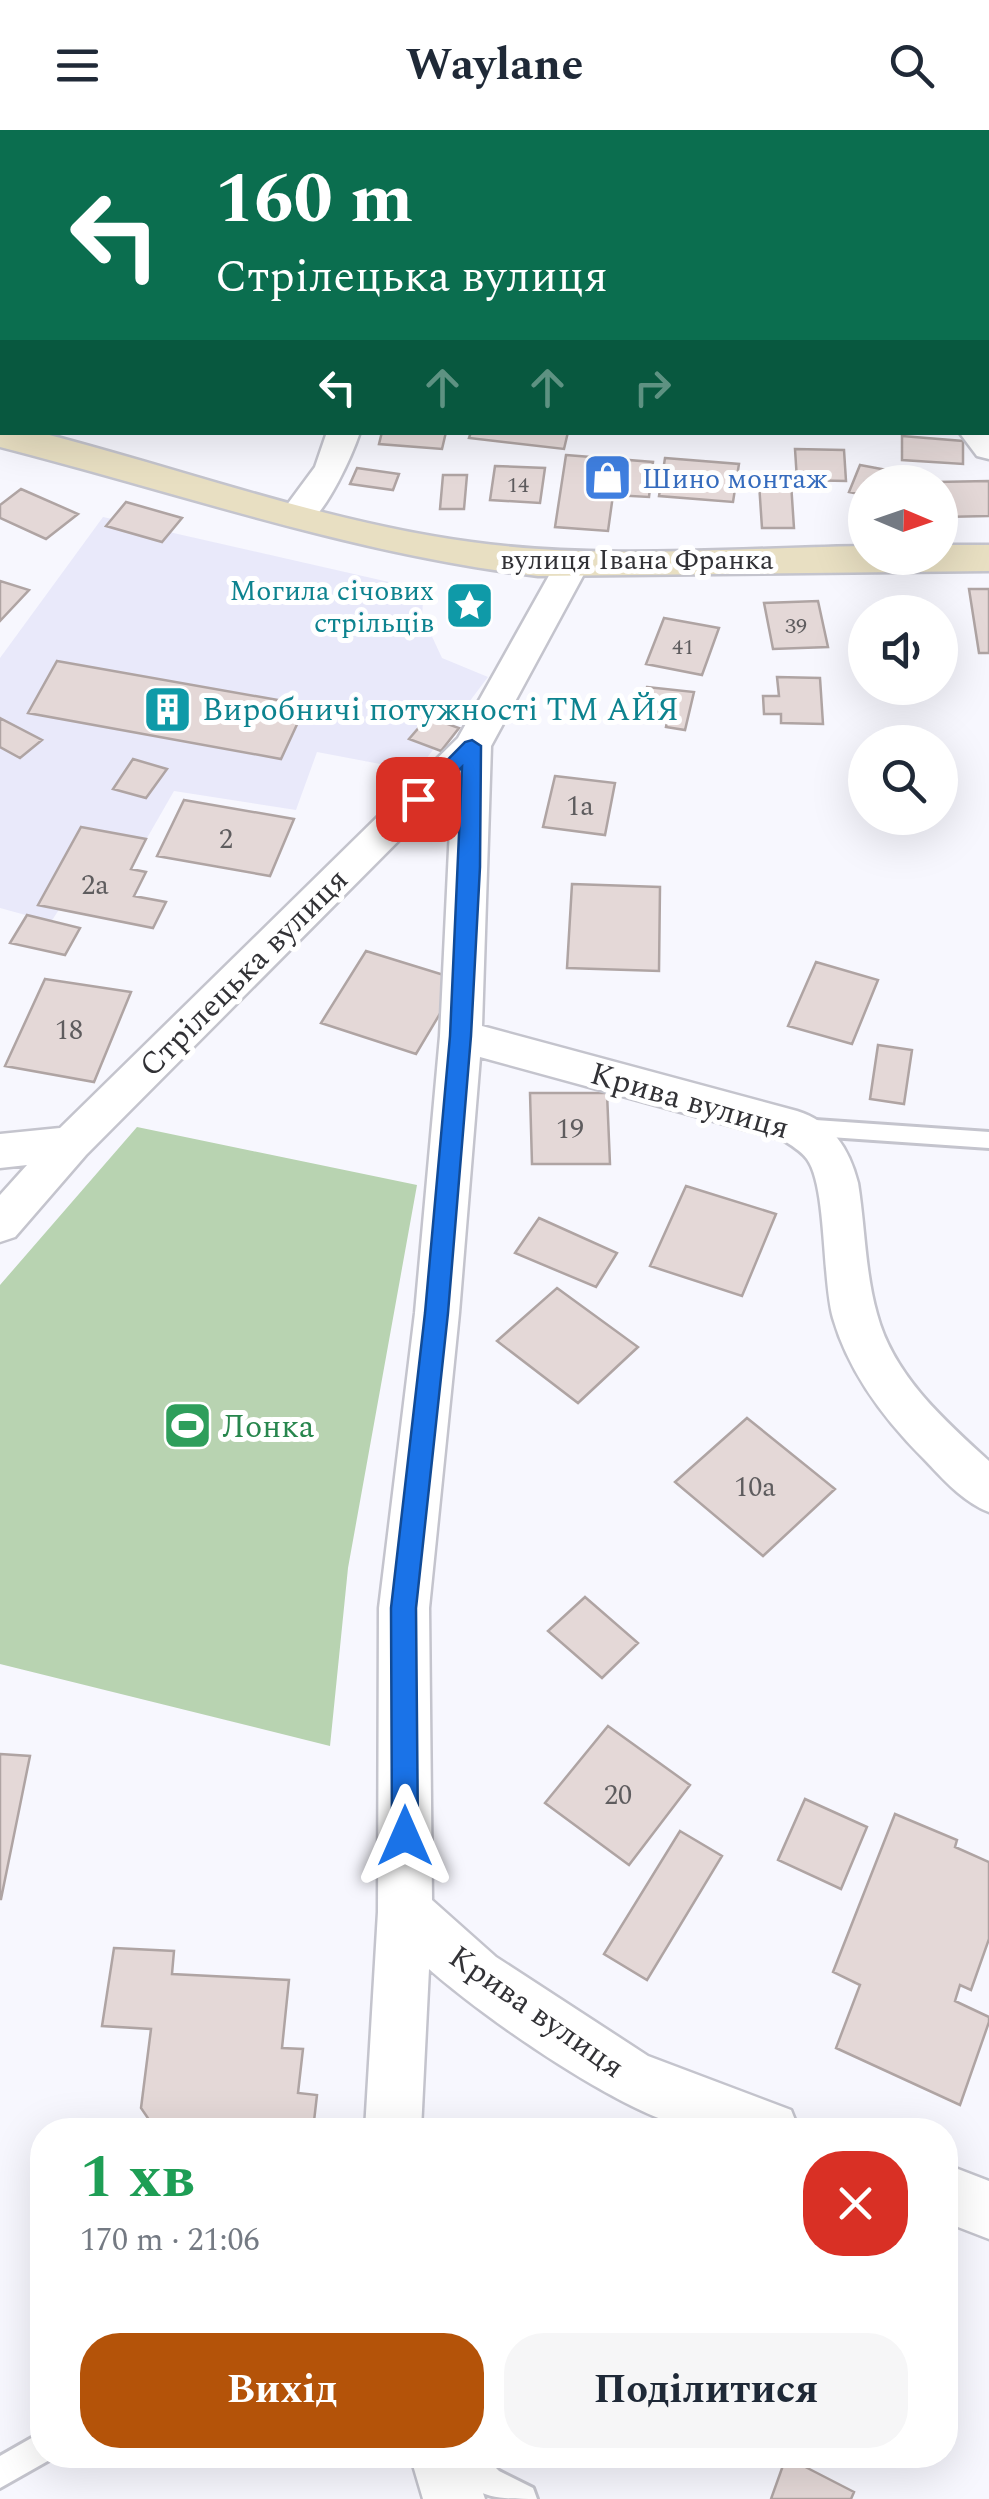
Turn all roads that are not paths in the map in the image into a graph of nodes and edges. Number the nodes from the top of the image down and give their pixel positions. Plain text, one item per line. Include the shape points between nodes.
1 (0, 435) edge
2 (343, 435) edge
3 (295, 517) junction
4 (989, 558) edge
5 (574, 562) junction
6 (472, 746) junction
7 (460, 1036) junction
8 (797, 1127) junction
9 (989, 1140) edge
10 (71, 1142) junction
11 (0, 1151) edge
12 (0, 1226) edge
13 (989, 1491) edge
14 (405, 1912) junction
15 (394, 2118) edge
16 (739, 2118) edge
17 (958, 2197) edge
18 (989, 2210) edge
19 (30, 2454) edge
20 (444, 2468) edge
21 (475, 2468) edge
22 (0, 2473) edge
23 (454, 2499) edge
24 (522, 2499) edge

1 - 3 street, вулиця Івана Франка
2 - 3 street via 331,468
3 - 5 street, вулиця Івана Франка via 476,557
4 - 5 street, вулиця Івана Франка
5 - 6 street, Стрілецька вулиця
6 - 7 street
6 - 10 street, Стрілецька вулиця
7 - 8 street, Крива вулиця
7 - 14 street via 404,1608
8 - 9 lane
8 - 13 street, Крива вулиця via 832,1164 855,1318 883,1380 939,1446
10 - 11 street
10 - 12 street, Стрілецька вулиця
14 - 15 street
14 - 16 street, Крива вулиця via 478,1976 631,2077
17 - 18 street
19 - 22 lane
20 - 23 street
21 - 24 lane

